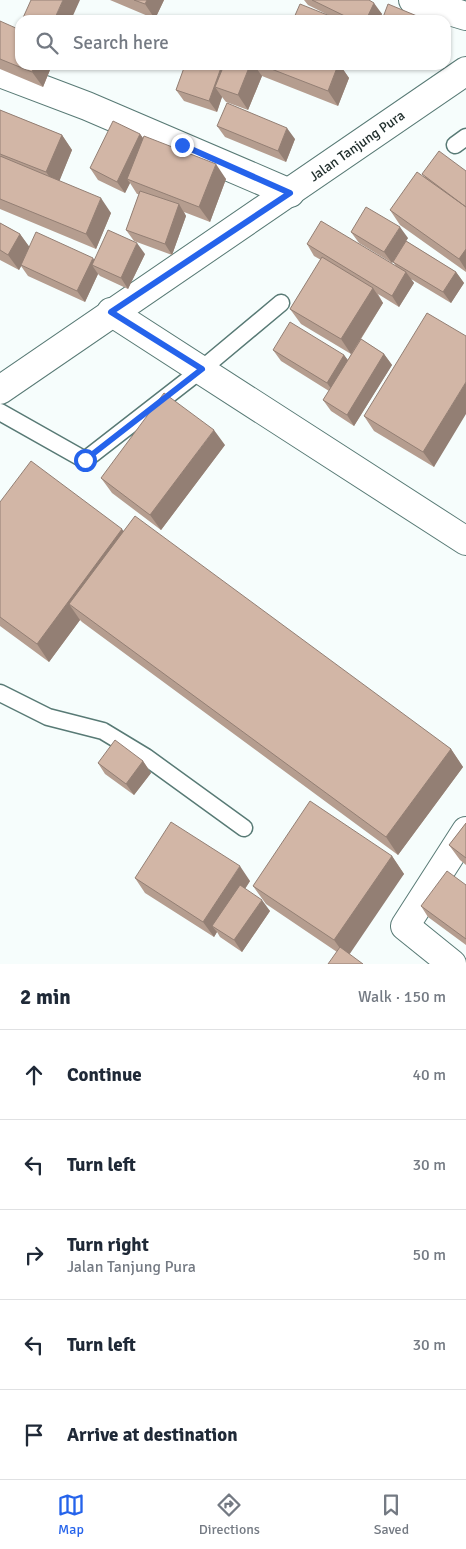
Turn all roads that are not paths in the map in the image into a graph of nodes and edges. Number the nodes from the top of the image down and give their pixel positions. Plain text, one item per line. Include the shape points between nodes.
1 (413, 0) edge
2 (466, 16) edge
3 (466, 71) edge
4 (0, 73) edge
5 (290, 193) junction
6 (280, 303) dead end
7 (111, 312) junction
8 (202, 369) junction
9 (0, 390) edge
10 (0, 412) edge
11 (466, 541) edge
12 (0, 693) edge
13 (244, 828) dead end
14 (466, 830) edge
15 (452, 964) edge

1 - 2 street
3 - 5 street, Jalan Tanjung Pura
4 - 5 street via 96,110
5 - 7 street, Jalan Tanjung Pura
6 - 8 lane
7 - 8 street
7 - 9 street, Jalan Tanjung Pura
8 - 10 lane via 85,460
8 - 11 street
12 - 13 lane via 48,717 103,731 146,757
14 - 15 street via 404,926

